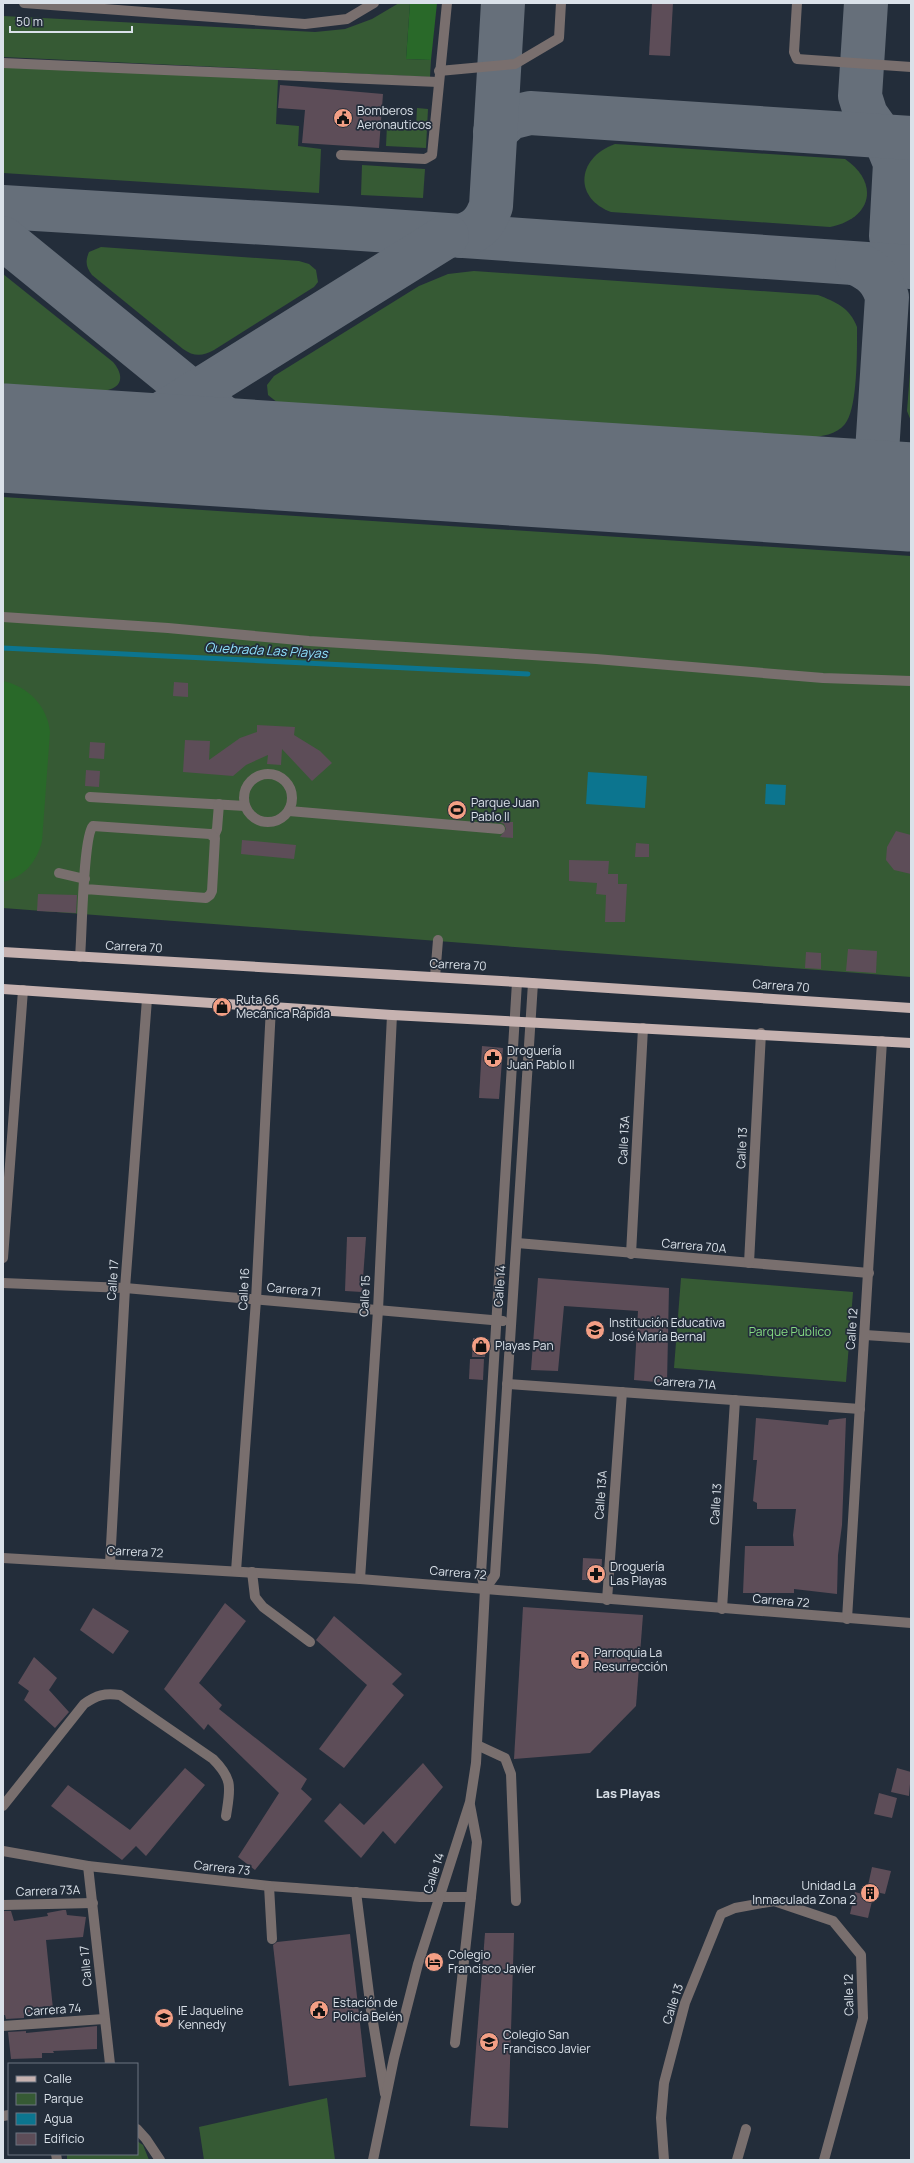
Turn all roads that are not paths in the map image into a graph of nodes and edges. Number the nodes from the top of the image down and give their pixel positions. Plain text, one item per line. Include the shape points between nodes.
1 (24, 3) edge
2 (374, 3) edge
3 (447, 3) edge
4 (561, 3) edge
5 (797, 3) edge
6 (153, 8) edge
7 (3, 63) edge
8 (911, 67) edge
9 (439, 71) junction
10 (438, 82) junction
11 (341, 155) dead end
12 (3, 617) edge
13 (911, 682) edge
14 (90, 797) dead end
15 (219, 804) junction
16 (245, 806) junction
17 (289, 812) junction
18 (500, 829) dead end
19 (214, 836) junction
20 (59, 873) dead end
21 (85, 884) junction
22 (438, 940) dead end
23 (3, 952) edge
24 (80, 956) junction
25 (435, 977) junction
26 (517, 982) junction
27 (533, 983) junction
28 (3, 989) edge
29 (23, 990) junction
30 (147, 999) junction
31 (271, 1007) junction
32 (911, 1008) edge
33 (392, 1015) junction
34 (515, 1021) junction
35 (531, 1022) junction
36 (643, 1028) junction
37 (761, 1033) junction
38 (882, 1041) junction
39 (911, 1043) edge
40 (517, 1243) junction
41 (631, 1254) junction
42 (3, 1258) edge
43 (749, 1263) junction
44 (869, 1273) junction
45 (3, 1282) edge
46 (125, 1288) junction
47 (256, 1300) junction
48 (378, 1310) junction
49 (497, 1321) junction
50 (511, 1322) junction
51 (865, 1335) junction
52 (911, 1338) edge
53 (507, 1384) junction
54 (622, 1392) junction
55 (735, 1400) junction
56 (860, 1409) junction
57 (3, 1558) edge
58 (110, 1564) junction
59 (236, 1572) junction
60 (252, 1572) junction
61 (360, 1579) junction
62 (485, 1588) junction
63 (607, 1600) junction
64 (722, 1609) junction
65 (847, 1619) junction
66 (911, 1623) edge
67 (310, 1642) dead end
68 (477, 1745) junction
69 (470, 1802) junction
70 (3, 1806) edge
71 (226, 1816) dead end
72 (3, 1851) edge
73 (88, 1866) junction
74 (269, 1886) junction
75 (356, 1892) junction
76 (471, 1897) junction
77 (439, 1898) junction
78 (516, 1901) dead end
79 (774, 1901) joint
80 (93, 1903) junction
81 (3, 1905) edge
82 (272, 1939) dead end
83 (104, 2019) junction
84 (3, 2026) edge
85 (455, 2043) dead end
86 (110, 2063) edge
87 (386, 2101) junction
88 (746, 2128) dead end
89 (138, 2130) edge
90 (160, 2160) edge
91 (373, 2160) edge
92 (664, 2160) edge
93 (737, 2160) edge
94 (824, 2160) edge

1 - 6 street
2 - 6 street via 346,19 305,24
3 - 9 street
4 - 9 street via 559,38 515,64
5 - 8 street via 794,52 797,59
7 - 10 street
9 - 10 street
10 - 11 street via 433,150 430,158
12 - 13 street via 325,642 596,659 823,678
14 - 15 street
15 - 16 street
15 - 19 street via 218,829
16 - 17 street via 251,816 262,822 275,822
16 - 17 street via 247,785 258,776 271,774 284,780 292,791
17 - 18 street
19 - 21 street via 93,826 88,836
19 - 21 street via 212,891 206,898
20 - 21 street
21 - 24 street
22 - 25 street
23 - 24 main road, Carrera 70
24 - 25 main road, Carrera 70
25 - 26 main road, Carrera 70
26 - 27 main road, Carrera 70
26 - 34 street, Calle 14
27 - 32 main road, Carrera 70
27 - 35 street, Calle 14
28 - 29 main road
29 - 30 main road
29 - 42 street
30 - 31 main road
30 - 46 street, Calle 17
31 - 33 main road
31 - 47 street, Calle 16
33 - 34 main road
33 - 48 street, Calle 15
34 - 35 main road
34 - 49 street, Calle 14
35 - 36 main road
35 - 40 street, Calle 14
36 - 37 main road
36 - 41 street, Calle 13A
37 - 38 main road
37 - 43 street, Calle 13
38 - 39 main road
38 - 44 street, Calle 12
40 - 41 street, Carrera 70A
40 - 50 street, Calle 14
41 - 43 street, Carrera 70A
43 - 44 street, Carrera 70A
44 - 51 street, Calle 12
45 - 46 street, Carrera 71
46 - 47 street, Carrera 71
46 - 58 street, Calle 17
47 - 48 street, Carrera 71
47 - 59 street, Calle 16
48 - 49 street, Carrera 71
48 - 61 street, Calle 15
49 - 50 street, Carrera 71
49 - 62 street, Calle 14 via 481,1574
50 - 53 street, Calle 14
51 - 52 street
51 - 56 street, Calle 12
53 - 54 street, Carrera 71A
53 - 62 street, Calle 14 via 495,1575
54 - 55 street, Carrera 71A
54 - 63 street, Calle 13A
55 - 56 street, Carrera 71A
55 - 64 street, Calle 13
56 - 65 street, Calle 12
57 - 58 street, Carrera 72
58 - 59 street, Carrera 72
59 - 60 street, Carrera 72
60 - 61 street, Carrera 72
60 - 67 street via 255,1597 263,1607
61 - 62 street, Carrera 72
62 - 63 street, Carrera 72
62 - 68 street, Calle 14
63 - 64 street, Carrera 72
64 - 65 street, Carrera 72
65 - 66 street, Carrera 72
68 - 69 street, Calle 14
68 - 78 street via 505,1758 511,1774
69 - 76 street via 477,1842
69 - 77 street, Calle 14
70 - 71 street via 84,1704 97,1695 108,1693 120,1695 213,1759 224,1771 230,1788
72 - 73 street, Carrera 73
73 - 74 street, Carrera 73
73 - 80 street, Calle 17
74 - 75 street, Carrera 73
74 - 82 street
75 - 77 street, Carrera 73
75 - 87 street
76 - 77 street, Carrera 73
76 - 85 street
77 - 87 street, Calle 14 via 418,1964
79 - 92 street, Calle 13 via 736,1908 721,1914 685,2003 664,2083 661,2118
79 - 94 street, Calle 12 via 833,1921 861,1954 864,2018
80 - 81 street, Carrera 73A
80 - 83 street, Calle 17
83 - 84 street, Carrera 74
83 - 86 street, Calle 17
87 - 91 street, Calle 14
88 - 93 street
89 - 90 street

